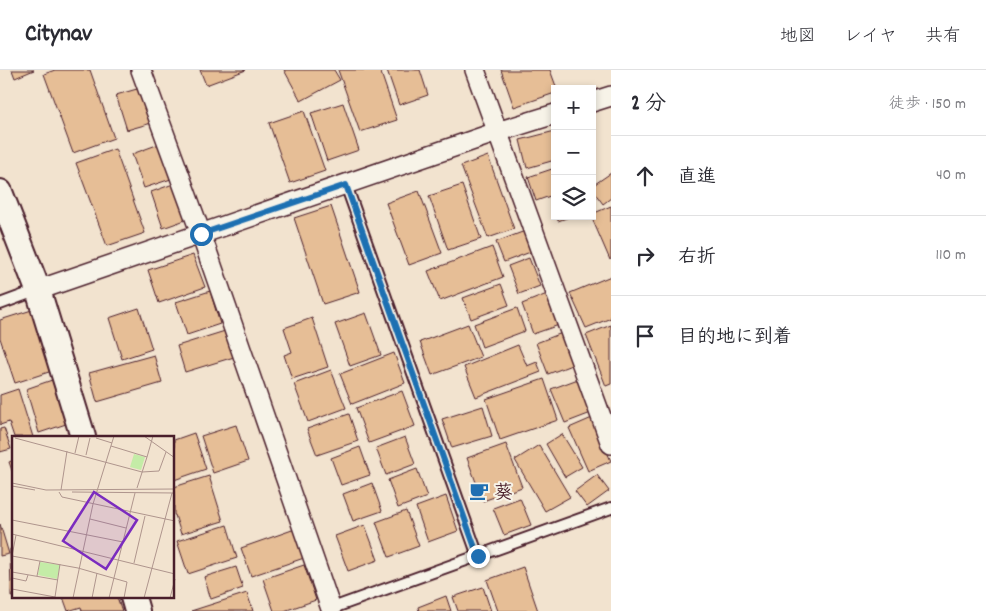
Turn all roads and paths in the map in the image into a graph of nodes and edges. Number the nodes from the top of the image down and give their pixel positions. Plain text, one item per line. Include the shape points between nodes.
1 (141, 70) edge
2 (475, 70) edge
3 (611, 96) edge
4 (596, 101) edge
5 (551, 115) edge
6 (497, 132) junction
7 (346, 185) junction
8 (0, 192) edge
9 (201, 234) junction
10 (38, 290) junction
11 (0, 304) edge
12 (83, 436) edge
13 (611, 444) edge
14 (611, 508) edge
15 (478, 556) junction
16 (133, 598) edge
17 (328, 610) edge
18 (137, 611) edge

1 - 9 street
2 - 6 street
3 - 4 street
5 - 6 street
6 - 7 street
6 - 13 street
7 - 9 street
7 - 15 lane
8 - 10 street
9 - 10 street
9 - 17 street
10 - 11 lane
10 - 12 street
14 - 15 lane
15 - 17 lane
16 - 18 street

